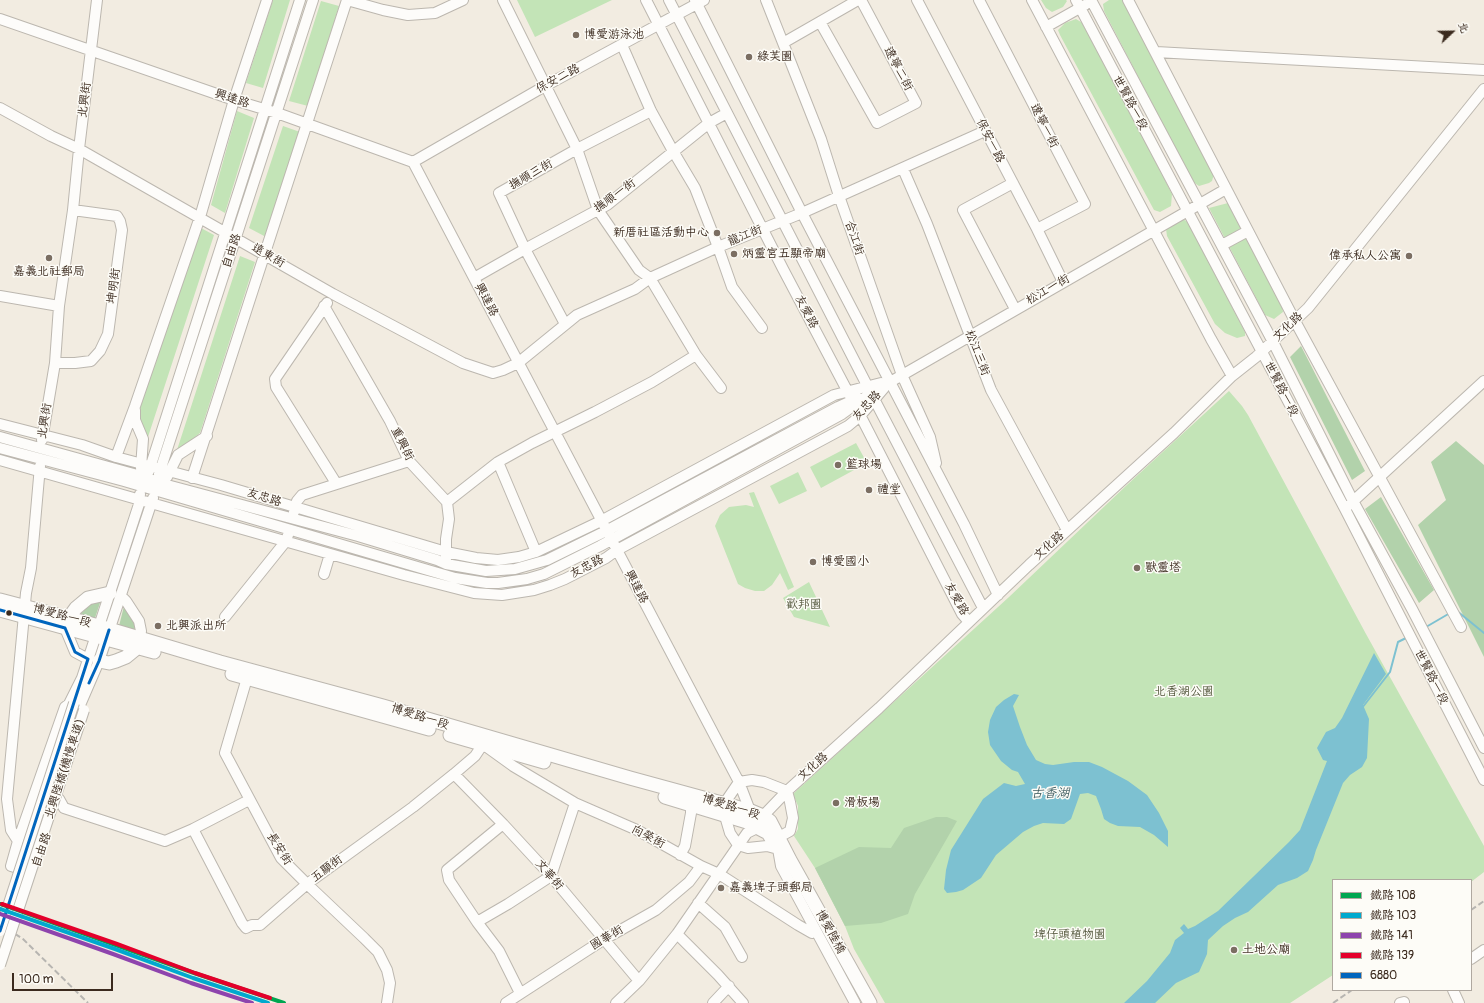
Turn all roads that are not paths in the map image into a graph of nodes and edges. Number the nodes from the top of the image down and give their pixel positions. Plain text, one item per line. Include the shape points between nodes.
1 (97, 0) edge
2 (267, 0) edge
3 (300, 0) edge
4 (313, 0) edge
5 (347, 0) edge
6 (463, 0) edge
7 (503, 0) edge
8 (646, 0) edge
9 (669, 0) edge
10 (766, 0) edge
11 (859, 0) edge
12 (917, 0) edge
13 (979, 0) edge
14 (1032, 0) edge
15 (1092, 0) edge
16 (1128, 0) edge
17 (699, 1) edge
18 (1078, 4) edge
19 (677, 16) junction
20 (0, 19) edge
21 (820, 22) junction
22 (659, 26) junction
23 (1046, 27) junction
24 (783, 43) junction
25 (622, 45) junction
26 (90, 50) junction
27 (1156, 52) junction
28 (1484, 70) edge
29 (545, 86) junction
30 (1484, 89) edge
31 (234, 100) junction
32 (0, 108) edge
33 (265, 109) junction
34 (651, 111) junction
35 (277, 113) junction
36 (727, 113) junction
37 (709, 123) junction
38 (307, 124) junction
39 (985, 131) junction
40 (79, 148) junction
41 (577, 149) junction
42 (673, 151) junction
43 (413, 162) junction
44 (903, 168) junction
45 (1012, 184) junction
46 (1226, 189) junction
47 (839, 196) junction
48 (1200, 204) junction
49 (73, 210) junction
50 (598, 210) junction
51 (1187, 211) junction
52 (802, 213) junction
53 (200, 217) junction
54 (783, 220) junction
55 (764, 229) junction
56 (1037, 229) junction
57 (1154, 230) junction
58 (1248, 231) junction
59 (225, 232) junction
60 (236, 238) junction
61 (1222, 245) junction
62 (718, 247) junction
63 (525, 249) junction
64 (265, 254) junction
65 (474, 278) junction
66 (650, 278) junction
67 (1063, 282) junction
68 (334, 294) junction
69 (0, 296) edge
70 (59, 306) junction
71 (324, 306) junction
72 (1015, 309) junction
73 (1294, 321) junction
74 (565, 324) junction
75 (762, 328) dead end
76 (970, 335) junction
77 (1273, 342) junction
78 (1262, 352) junction
79 (696, 355) junction
80 (55, 363) junction
81 (518, 363) junction
82 (902, 375) junction
83 (1232, 376) junction
84 (1484, 381) edge
85 (889, 382) junction
86 (721, 388) dead end
87 (871, 393) junction
88 (852, 399) junction
89 (135, 406) junction
90 (860, 416) junction
91 (0, 424) edge
92 (555, 431) junction
93 (43, 435) junction
94 (207, 436) junction
95 (0, 437) edge
96 (0, 448) edge
97 (41, 455) junction
98 (116, 457) junction
99 (0, 460) edge
100 (409, 460) junction
101 (498, 462) junction
102 (140, 463) junction
103 (151, 466) junction
104 (165, 470) junction
105 (40, 471) junction
106 (192, 478) junction
107 (939, 478) junction
108 (1379, 478) junction
109 (143, 482) junction
110 (336, 483) junction
111 (158, 487) junction
112 (140, 500) junction
113 (447, 502) junction
114 (1353, 502) junction
115 (152, 503) junction
116 (295, 507) junction
117 (1344, 509) junction
118 (294, 518) junction
119 (601, 521) junction
120 (290, 529) junction
121 (1067, 530) junction
122 (609, 536) junction
123 (286, 541) junction
124 (617, 550) junction
125 (446, 552) junction
126 (536, 552) junction
127 (330, 554) junction
128 (446, 564) junction
129 (324, 574) dead end
130 (446, 575) junction
131 (446, 586) junction
132 (115, 595) junction
133 (998, 595) junction
134 (0, 600) edge
135 (983, 608) junction
136 (0, 610) edge
137 (24, 612) junction
138 (225, 617) dead end
139 (969, 622) junction
140 (67, 624) junction
141 (1461, 627) dead end
142 (102, 633) junction
143 (139, 643) junction
144 (94, 660) junction
145 (250, 674) junction
146 (87, 677) junction
147 (77, 706) junction
148 (495, 738) junction
149 (483, 744) junction
150 (1484, 748) edge
151 (0, 749) edge
152 (10, 752) junction
153 (454, 774) junction
154 (1484, 780) edge
155 (739, 782) junction
156 (787, 791) junction
157 (59, 799) junction
158 (249, 800) junction
159 (575, 803) junction
160 (691, 804) junction
161 (724, 810) junction
162 (751, 811) junction
163 (763, 816) junction
164 (503, 824) junction
165 (757, 828) junction
166 (193, 829) junction
167 (18, 841) junction
168 (780, 844) junction
169 (738, 845) junction
170 (680, 855) junction
171 (788, 862) junction
172 (701, 866) junction
173 (718, 874) junction
174 (551, 876) junction
175 (307, 884) junction
176 (698, 903) junction
177 (0, 917) edge
178 (477, 922) junction
179 (0, 931) edge
180 (812, 933) dead end
181 (678, 934) junction
182 (603, 940) junction
183 (0, 950) edge
184 (1484, 950) edge
185 (742, 957) dead end
186 (1472, 958) edge
187 (0, 965) edge
188 (639, 981) junction
189 (728, 986) junction
190 (1453, 991) edge
191 (520, 993) junction
192 (387, 1003) edge
193 (506, 1003) edge
194 (616, 1003) edge
195 (713, 1003) edge
196 (743, 1003) edge
197 (856, 1003) edge
198 (863, 1003) edge
199 (870, 1003) edge
200 (876, 1003) edge
201 (1400, 1003) edge
202 (1404, 1003) edge
203 (1459, 1003) edge

1 - 26 street, 北興街
2 - 31 street, 自由路
3 - 33 street, 自由路
4 - 35 street, 自由路
5 - 6 street via 408,15 435,14
5 - 38 street
7 - 29 street
8 - 22 street, 友愛路
9 - 19 street, 友愛路
10 - 24 street, 合江街
11 - 21 street
11 - 21 street, 遼寧二街 via 916,103 877,123
12 - 39 street, 保安一路
13 - 56 street, 遼寧一街 via 1084,204
14 - 23 street
15 - 18 street
15 - 48 street, 世賢路一段
16 - 27 street
17 - 19 street, 保安二路
17 - 52 street
18 - 23 street
18 - 51 street, 世賢路一段
19 - 22 street, 保安二路
19 - 36 street, 友愛路
20 - 26 street, 興達路
21 - 24 street
22 - 25 street, 保安二路
22 - 37 street, 友愛路
23 - 57 street
24 - 47 street, 合江街 via 821,139
25 - 29 street, 保安二路
25 - 34 street
26 - 31 street, 興達路
26 - 40 street, 北興街
27 - 28 street
27 - 46 street
29 - 41 street
29 - 43 street, 保安二路
30 - 73 street, 文化路 via 1308,308
31 - 33 street, 興達路
31 - 53 street, 自由路
32 - 40 street, 遠東街
33 - 35 street, 興達路
33 - 59 street, 自由路
34 - 41 street, 撫順三街
34 - 42 street
35 - 38 street, 興達路
35 - 60 street, 自由路
36 - 37 street, 撫順一街
36 - 54 street, 友愛路
37 - 42 street, 撫順一街
37 - 55 street, 友愛路
38 - 43 street, 興達路
38 - 64 street
39 - 44 street, 龍江街
39 - 45 street, 保安一路
40 - 49 street, 北興街
40 - 53 street, 遠東街
41 - 50 street
41 - 63 street, 撫順三街 via 499,193
42 - 50 street, 撫順一街
42 - 62 street via 695,188
43 - 65 street, 興達路
44 - 47 street, 龍江街
44 - 76 street, 松江三街
45 - 56 street, 保安一路
45 - 72 street via 963,210
46 - 48 street, 松江一街
46 - 58 street
47 - 52 street, 龍江街
47 - 82 street, 合江街
48 - 51 street, 松江一街
48 - 61 street, 世賢路一段
49 - 70 street, 北興街
49 - 80 street, 坤明街 via 117,216 122,230 108,334 100,351 91,361
50 - 63 street, 撫順一街
50 - 66 street via 639,270
51 - 57 street, 松江一街
51 - 78 street, 世賢路一段
52 - 54 street, 龍江街
52 - 85 street
53 - 59 street, 遠東街
53 - 89 street, 自由路
54 - 55 street, 龍江街
54 - 87 street, 友愛路
55 - 62 street, 龍江街
55 - 88 street, 友愛路
56 - 67 street, 保安一路
57 - 67 street, 松江一街
57 - 83 street
58 - 61 street
58 - 73 street
59 - 60 street, 遠東街
59 - 103 street, 自由路
60 - 64 street, 遠東街
60 - 104 street, 自由路
61 - 77 street, 世賢路一段
62 - 66 street, 龍江街
62 - 75 street via 732,287
63 - 65 street, 撫順一街
63 - 74 street, 撫順三街
64 - 68 street, 遠東街
64 - 94 street
65 - 81 street, 興達路
66 - 74 street, 龍江街 via 635,289 577,315
66 - 79 street
67 - 72 street, 松江一街
68 - 71 street
68 - 81 street, 遠東街 via 463,363 493,373
69 - 70 street
70 - 80 street, 北興街
71 - 100 street, 重興街 via 390,421
71 - 110 street via 275,379 276,387
72 - 76 street, 松江一街
73 - 77 street, 文化路
73 - 108 street
74 - 81 street, 龍江街
76 - 82 street, 松江一街
76 - 121 street, 松江三街 via 991,390
77 - 78 street, 文化路
77 - 114 street, 世賢路一段
78 - 83 street, 文化路
78 - 117 street, 世賢路一段
79 - 86 street
79 - 92 street via 652,382
80 - 93 street, 北興街
81 - 92 street, 興達路
82 - 85 street, 松江一街
82 - 107 street, 合江街 via 930,437
83 - 121 street, 文化路 via 1174,433
84 - 108 street
85 - 87 street, 松江一街
85 - 107 street
87 - 88 street, 友忠路
87 - 90 street, 友忠路
87 - 135 street, 友愛路
88 - 90 street, 友愛路
88 - 119 street, 友忠路 via 834,396
88 - 122 street, 友忠路
89 - 98 street, 自由路
89 - 102 street, 自由路 via 135,420 143,439
90 - 124 street, 友忠路 via 848,426
90 - 139 street, 友愛路 via 962,614
91 - 93 street, 友忠路
92 - 101 street
92 - 119 street, 興達路
93 - 97 street, 北興街
93 - 98 street, 友忠路
94 - 104 street, 自由路 via 178,455
94 - 106 street
95 - 97 street, 友忠路
96 - 97 street, 友忠路
97 - 105 street, 北興街
97 - 109 street, 友忠路
98 - 102 street, 友忠路
99 - 105 street, 友忠路
100 - 110 street
100 - 113 street, 重興街
101 - 113 street
101 - 126 street
102 - 103 street, 友忠路
102 - 109 street, 自由路
103 - 104 street, 友忠路
103 - 109 street, 自由路
104 - 106 street, 友忠路
104 - 111 street, 自由路
105 - 112 street, 友忠路
105 - 137 street, 北興街
106 - 116 street, 友忠路 via 221,484
107 - 133 street
108 - 114 street
108 - 141 street
109 - 111 street, 友忠路
109 - 112 street, 自由路
110 - 116 street via 302,495
111 - 115 street, 自由路
111 - 118 street, 友忠路
111 - 120 street, 友忠路
112 - 115 street, 友忠路
112 - 132 street, 自由路
113 - 125 street via 449,519
114 - 117 street
114 - 150 street, 世賢路一段
115 - 123 street, 友忠路
115 - 132 street, 自由路
116 - 118 street
116 - 125 street, 友忠路
117 - 154 street, 世賢路一段
118 - 120 street
118 - 128 street, 友忠路
119 - 122 street, 興達路
119 - 126 street, 友忠路
120 - 123 street
120 - 130 street, 友忠路
121 - 133 street, 文化路
122 - 124 street, 興達路
122 - 128 street, 友忠路 via 547,560 515,569 486,571
122 - 130 street, 友忠路 via 544,574 527,579 487,583
123 - 127 street, 友忠路
123 - 138 street
124 - 131 street, 友忠路 via 565,579 534,590 488,595
124 - 155 street, 興達路
125 - 126 street, 友忠路 via 498,560
125 - 128 street
127 - 129 street
127 - 131 street, 友忠路
128 - 130 street
130 - 131 street
132 - 140 main road via 100,594 88,598 76,608
132 - 142 street, 自由路
132 - 143 street via 129,605 139,621
133 - 135 street, 文化路
134 - 137 main road
135 - 139 street, 文化路
136 - 137 main road
137 - 140 main road, 博愛路一段
137 - 152 street, 北興街
139 - 156 street, 文化路
140 - 142 main road, 博愛路一段
140 - 144 street via 75,652
142 - 143 main road, 博愛路一段
142 - 144 street, 自由路
143 - 144 main road via 126,657 116,661 109,663
143 - 145 main road, 博愛路一段
144 - 146 street, 自由路
145 - 148 main road, 博愛路一段 via 383,706
145 - 149 main road, 博愛路一段
145 - 158 street, 長安街 via 225,753
146 - 147 street, 自由路
146 - 157 street, 自由路 via 86,714
146 - 167 street, 自由路 via 65,707
147 - 177 street, 北興陸橋(機慢車道)
147 - 179 street, bridge
147 - 183 street
147 - 187 street, 北興陸橋(機慢車道), bridge
148 - 149 street, 五顯街
148 - 161 main road, 博愛路一段
149 - 153 street, 五顯街 via 475,756
149 - 159 street, 向榮街 via 513,766
149 - 160 main road, 博愛路一段
151 - 152 street
152 - 167 street, 北興街 via 7,799 12,830
153 - 164 street, 文華街
153 - 175 street, 五顯街
155 - 156 street via 764,782
155 - 161 street
155 - 162 street, 興達路
156 - 163 street, 文化路
156 - 168 street via 793,818 790,831
157 - 166 street via 64,808 165,841
157 - 167 street, 自由路 via 34,873 11,866
158 - 166 street
158 - 175 street, 長安街 via 282,858
159 - 170 street, 向榮街 via 637,830
159 - 174 street
160 - 161 main road, 博愛路一段
160 - 170 street via 685,846
161 - 162 main road, 博愛路一段
161 - 165 main road, 博愛路一段
161 - 169 street via 730,833
162 - 163 main road, 博愛路一段
162 - 165 street, 興達路
163 - 165 street, 文化路
163 - 168 main road, 博愛路一段 via 770,821
164 - 174 street, 文華街
164 - 178 street via 447,870 450,880
165 - 168 main road, 博愛路一段 via 768,833
165 - 169 street, 文化路 via 747,833
166 - 175 street, 五顯街 via 246,928 260,925
168 - 169 street via 748,848
168 - 171 main road, 博愛路一段
169 - 173 street, 文化路
170 - 172 street, 向榮街
171 - 197 street
171 - 198 main road, 博愛陸橋
171 - 199 main road, 博愛陸橋
171 - 200 street
172 - 173 street, 向榮街
172 - 182 street, 國華街 via 689,882 656,910
173 - 176 street, 文化路
173 - 180 street, 向榮街
174 - 178 street
174 - 182 street, 文華街
175 - 192 street, 長安街 via 378,952 390,983
176 - 181 street, 文化路
176 - 185 street via 725,927
178 - 191 street via 499,951
181 - 188 street, 文化路
181 - 189 street
182 - 188 street, 文華街
182 - 191 street, 國華街
184 - 186 street
188 - 194 street, 文化路
189 - 195 street
189 - 196 street
190 - 203 street
191 - 193 street, 國華街
201 - 202 street

